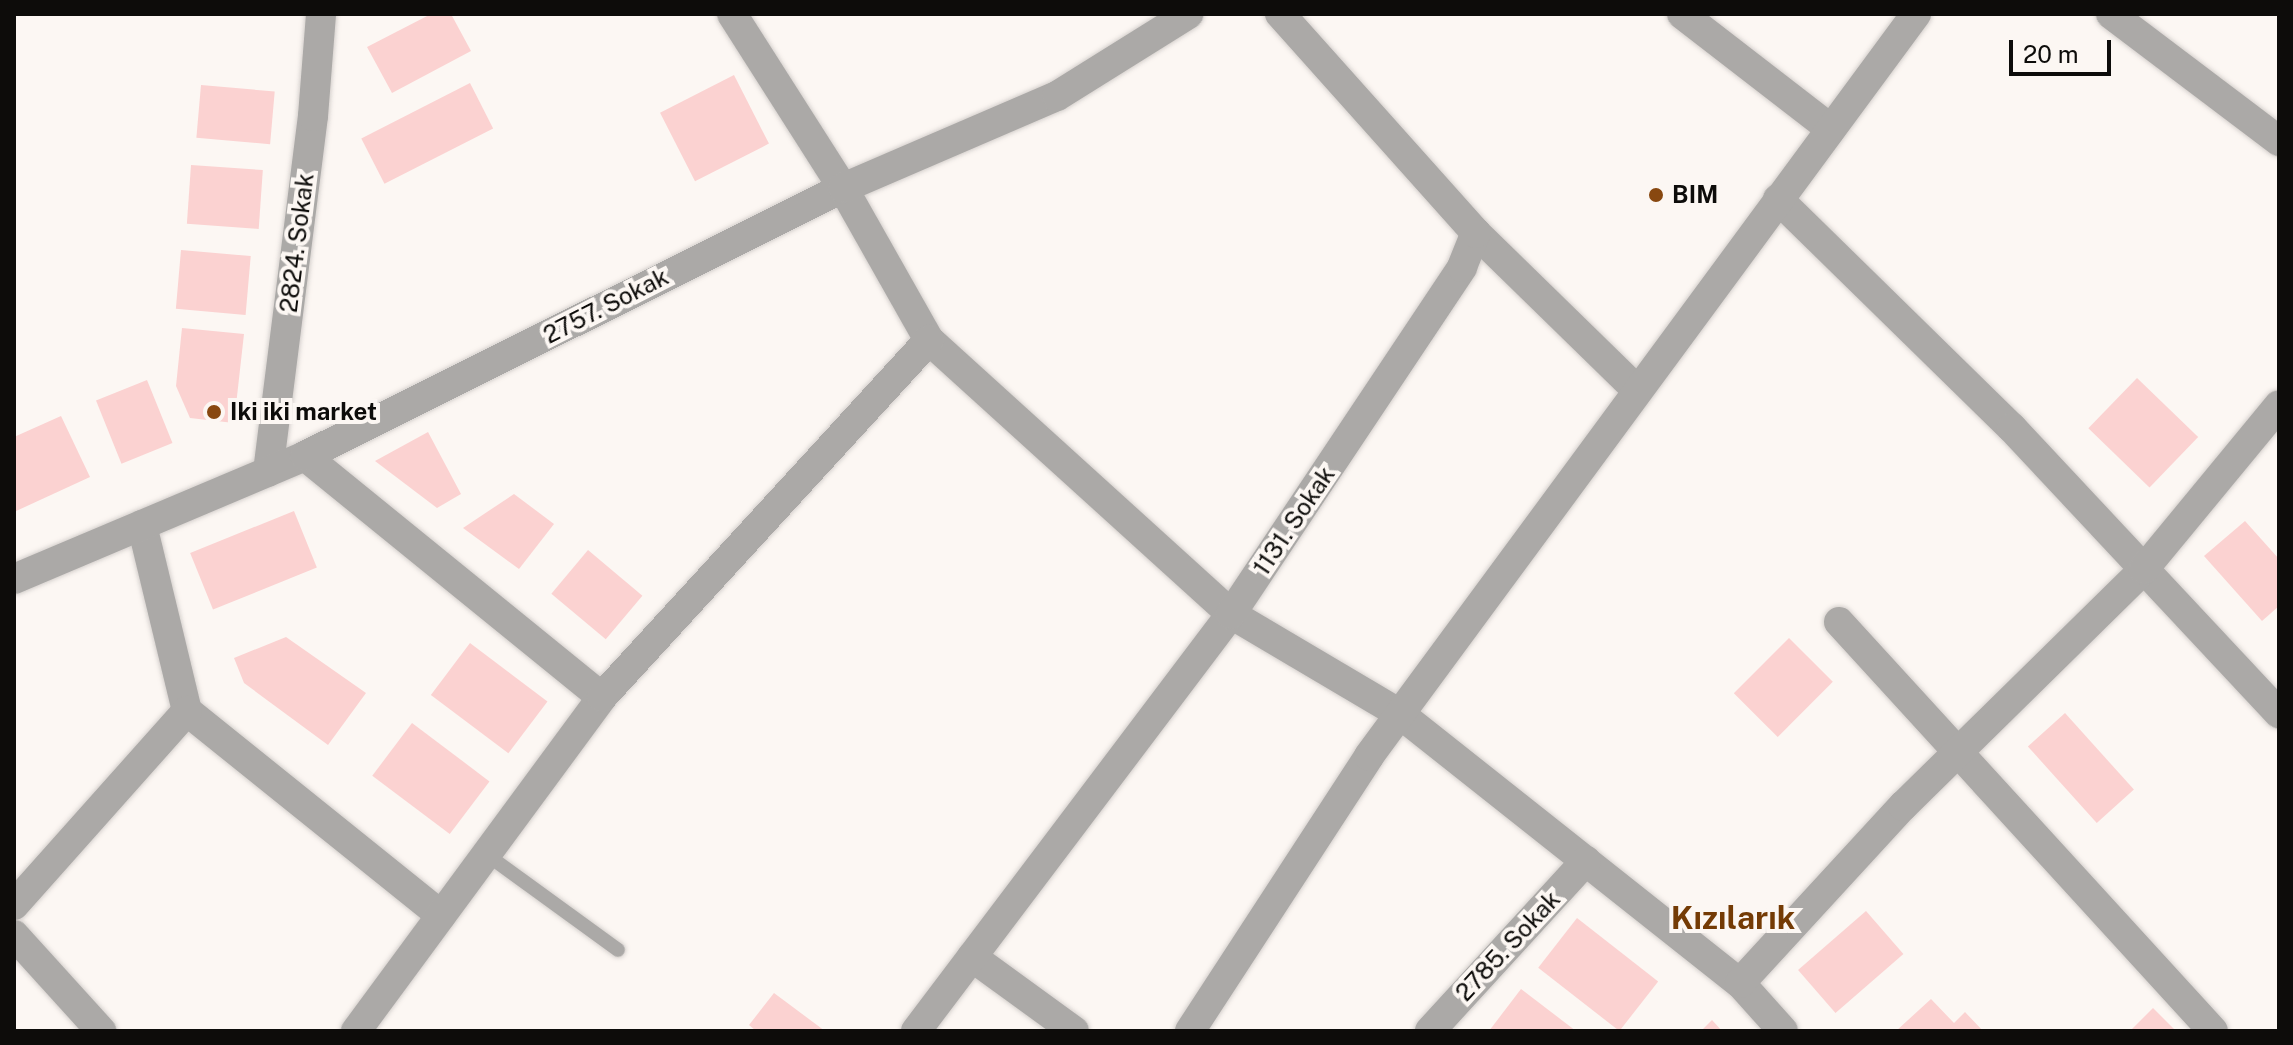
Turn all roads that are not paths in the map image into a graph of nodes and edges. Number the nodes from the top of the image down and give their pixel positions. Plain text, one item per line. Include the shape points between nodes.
1 (321, 14) edge
2 (732, 14) edge
3 (1188, 14) edge
4 (1280, 14) edge
5 (1682, 14) edge
6 (1916, 14) edge
7 (2111, 14) edge
8 (1831, 129) junction
9 (2279, 141) edge
10 (843, 188) junction
11 (1778, 199) junction
12 (1476, 233) junction
13 (929, 340) junction
14 (1636, 389) junction
15 (2279, 405) edge
16 (305, 456) junction
17 (268, 472) junction
18 (142, 525) junction
19 (2144, 569) junction
20 (14, 579) edge
21 (1231, 614) junction
22 (1839, 622) dead end
23 (602, 697) junction
24 (187, 711) junction
25 (2279, 713) edge
26 (1400, 714) junction
27 (1959, 754) junction
28 (486, 854) junction
29 (1586, 861) junction
30 (14, 905) edge
31 (441, 915) junction
32 (14, 935) edge
33 (618, 950) dead end
34 (972, 957) junction
35 (1740, 983) junction
36 (101, 1031) edge
37 (356, 1031) edge
38 (916, 1031) edge
39 (1074, 1031) edge
40 (1190, 1031) edge
41 (1430, 1031) edge
42 (1783, 1031) edge
43 (2213, 1031) edge

1 - 17 street, 2824. Sokak
2 - 10 street
3 - 10 street, 2757. Sokak via 1057,96
4 - 12 street
5 - 8 street
6 - 8 street
7 - 9 street
8 - 11 street
10 - 13 street
10 - 16 street, 2757. Sokak
11 - 14 street
11 - 19 street via 2012,428
12 - 14 street
12 - 21 street, 1131. Sokak via 1462,267
13 - 21 street
13 - 23 street
14 - 26 street
15 - 19 street
16 - 17 street, 2757. Sokak
16 - 23 street
17 - 18 street, 2757. Sokak
18 - 20 street, 2757. Sokak
18 - 24 street
19 - 25 street
19 - 27 street
21 - 26 street
21 - 34 street, 1131. Sokak
22 - 27 street
23 - 28 street
24 - 30 street
24 - 31 street
26 - 29 street
26 - 40 street
27 - 35 street via 1903,806
27 - 43 street
28 - 31 street
28 - 33 lane
29 - 35 street
29 - 41 street, 2785. Sokak
31 - 37 street
32 - 36 street
34 - 38 street, 1131. Sokak
34 - 39 street
35 - 42 street

